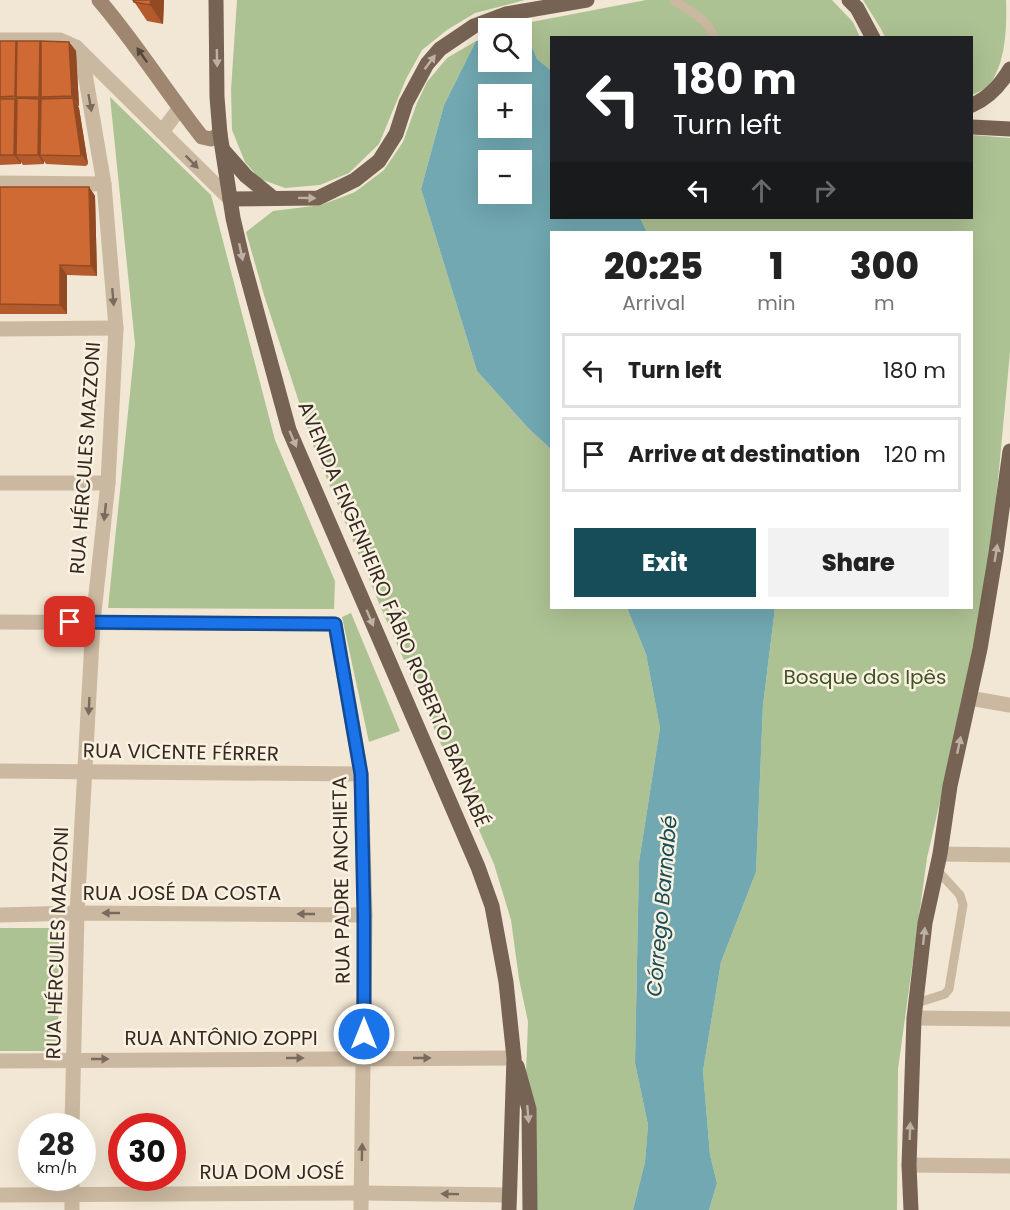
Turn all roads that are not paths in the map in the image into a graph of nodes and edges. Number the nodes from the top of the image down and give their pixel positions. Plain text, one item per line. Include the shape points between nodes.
1 (99, 0) edge
2 (216, 0) edge
3 (587, 0) edge
4 (674, 0) edge
5 (849, 0) edge
6 (713, 36) edge
7 (872, 36) edge
8 (0, 40) edge
9 (76, 47) junction
10 (1010, 69) edge
11 (973, 104) edge
12 (179, 109) junction
13 (973, 127) edge
14 (1010, 129) edge
15 (162, 132) junction
16 (220, 134) junction
17 (223, 150) junction
18 (0, 183) edge
19 (104, 184) junction
20 (272, 197) junction
21 (230, 199) junction
22 (116, 328) junction
23 (0, 329) edge
24 (1010, 451) edge
25 (0, 483) edge
26 (108, 483) junction
27 (0, 622) edge
28 (93, 622) junction
29 (969, 698) junction
30 (1010, 705) edge
31 (0, 771) edge
32 (85, 772) junction
33 (361, 774) junction
34 (940, 854) junction
35 (1010, 855) edge
36 (937, 870) junction
37 (77, 913) junction
38 (0, 915) edge
39 (364, 915) junction
40 (916, 1011) junction
41 (1010, 1019) edge
42 (364, 1058) junction
43 (514, 1058) junction
44 (73, 1059) junction
45 (0, 1061) edge
46 (72, 1113) edge
47 (909, 1165) junction
48 (1010, 1166) edge
49 (361, 1193) junction
50 (0, 1195) edge
51 (72, 1203) edge
52 (509, 1203) edge
53 (361, 1210) edge
54 (530, 1210) edge
55 (911, 1210) edge

12 -> 1 main road
2 -> 16 main road, AVENIDA ENGENHEIRO FÁBIO ROBERTO BARNABÉ
20 -> 3 main road via 318,198 355,180 379,160 396,134 406,103 427,64 440,49 474,26 506,14
4 - 6 lane via 704,19
5 - 7 main road
8 - 9 street via 60,40
9 - 15 street
9 -> 19 street, RUA HÉRCULES MAZZONI via 83,62
10 - 11 main road via 1002,82
12 - 15 street
12 - 16 main road via 202,137 211,139
13 - 14 main road
15 -> 21 street
16 - 17 main road, AVENIDA ENGENHEIRO FÁBIO ROBERTO BARNABÉ
17 - 20 main road
17 - 21 main road, AVENIDA ENGENHEIRO FÁBIO ROBERTO BARNABÉ
18 - 19 street
19 -> 22 street, RUA HÉRCULES MAZZONI
20 - 21 main road
21 -> 43 main road, AVENIDA ENGENHEIRO FÁBIO ROBERTO BARNABÉ via 289,430 492,906 507,982
22 - 23 street
22 - 26 street, RUA HÉRCULES MAZZONI
29 -> 24 main road
25 - 26 street
26 -> 28 street, RUA HÉRCULES MAZZONI
27 - 28 street
28 -> 32 street, RUA HÉRCULES MAZZONI
28 - 33 street, RUA PADRE ANCHIETA via 335,624
29 - 30 street
34 -> 29 main road
31 - 32 street, RUA VICENTE FÉRRER
32 - 33 street, RUA VICENTE FÉRRER
32 - 37 street, RUA HÉRCULES MAZZONI
33 - 39 street, RUA PADRE ANCHIETA
34 - 35 street
34 - 36 main road
40 -> 36 main road via 925,923
36 - 40 lane via 960,895 963,905 949,989
37 - 38 street, RUA JOSÉ DA COSTA
39 -> 37 street, RUA JOSÉ DA COSTA
37 - 44 street, RUA HÉRCULES MAZZONI
39 - 42 street, RUA PADRE ANCHIETA
40 - 41 street
47 -> 40 main road
42 -> 43 street, RUA ANTÔNIO ZOPPI
44 -> 42 street, RUA ANTÔNIO ZOPPI
49 -> 42 street, RUA PADRE ANCHIETA
43 - 52 main road, AVENIDA ENGENHEIRO FÁBIO ROBERTO BARNABÉ
43 -> 54 main road via 529,1109
44 - 45 street, RUA ANTÔNIO ZOPPI
44 - 46 street, RUA HÉRCULES MAZZONI
47 - 48 street
47 - 55 main road
49 - 51 street, RUA DOM JOSÉ
52 -> 49 street, RUA DOM JOSÉ
49 - 53 street, RUA PADRE ANCHIETA
50 - 51 street, RUA DOM JOSÉ

